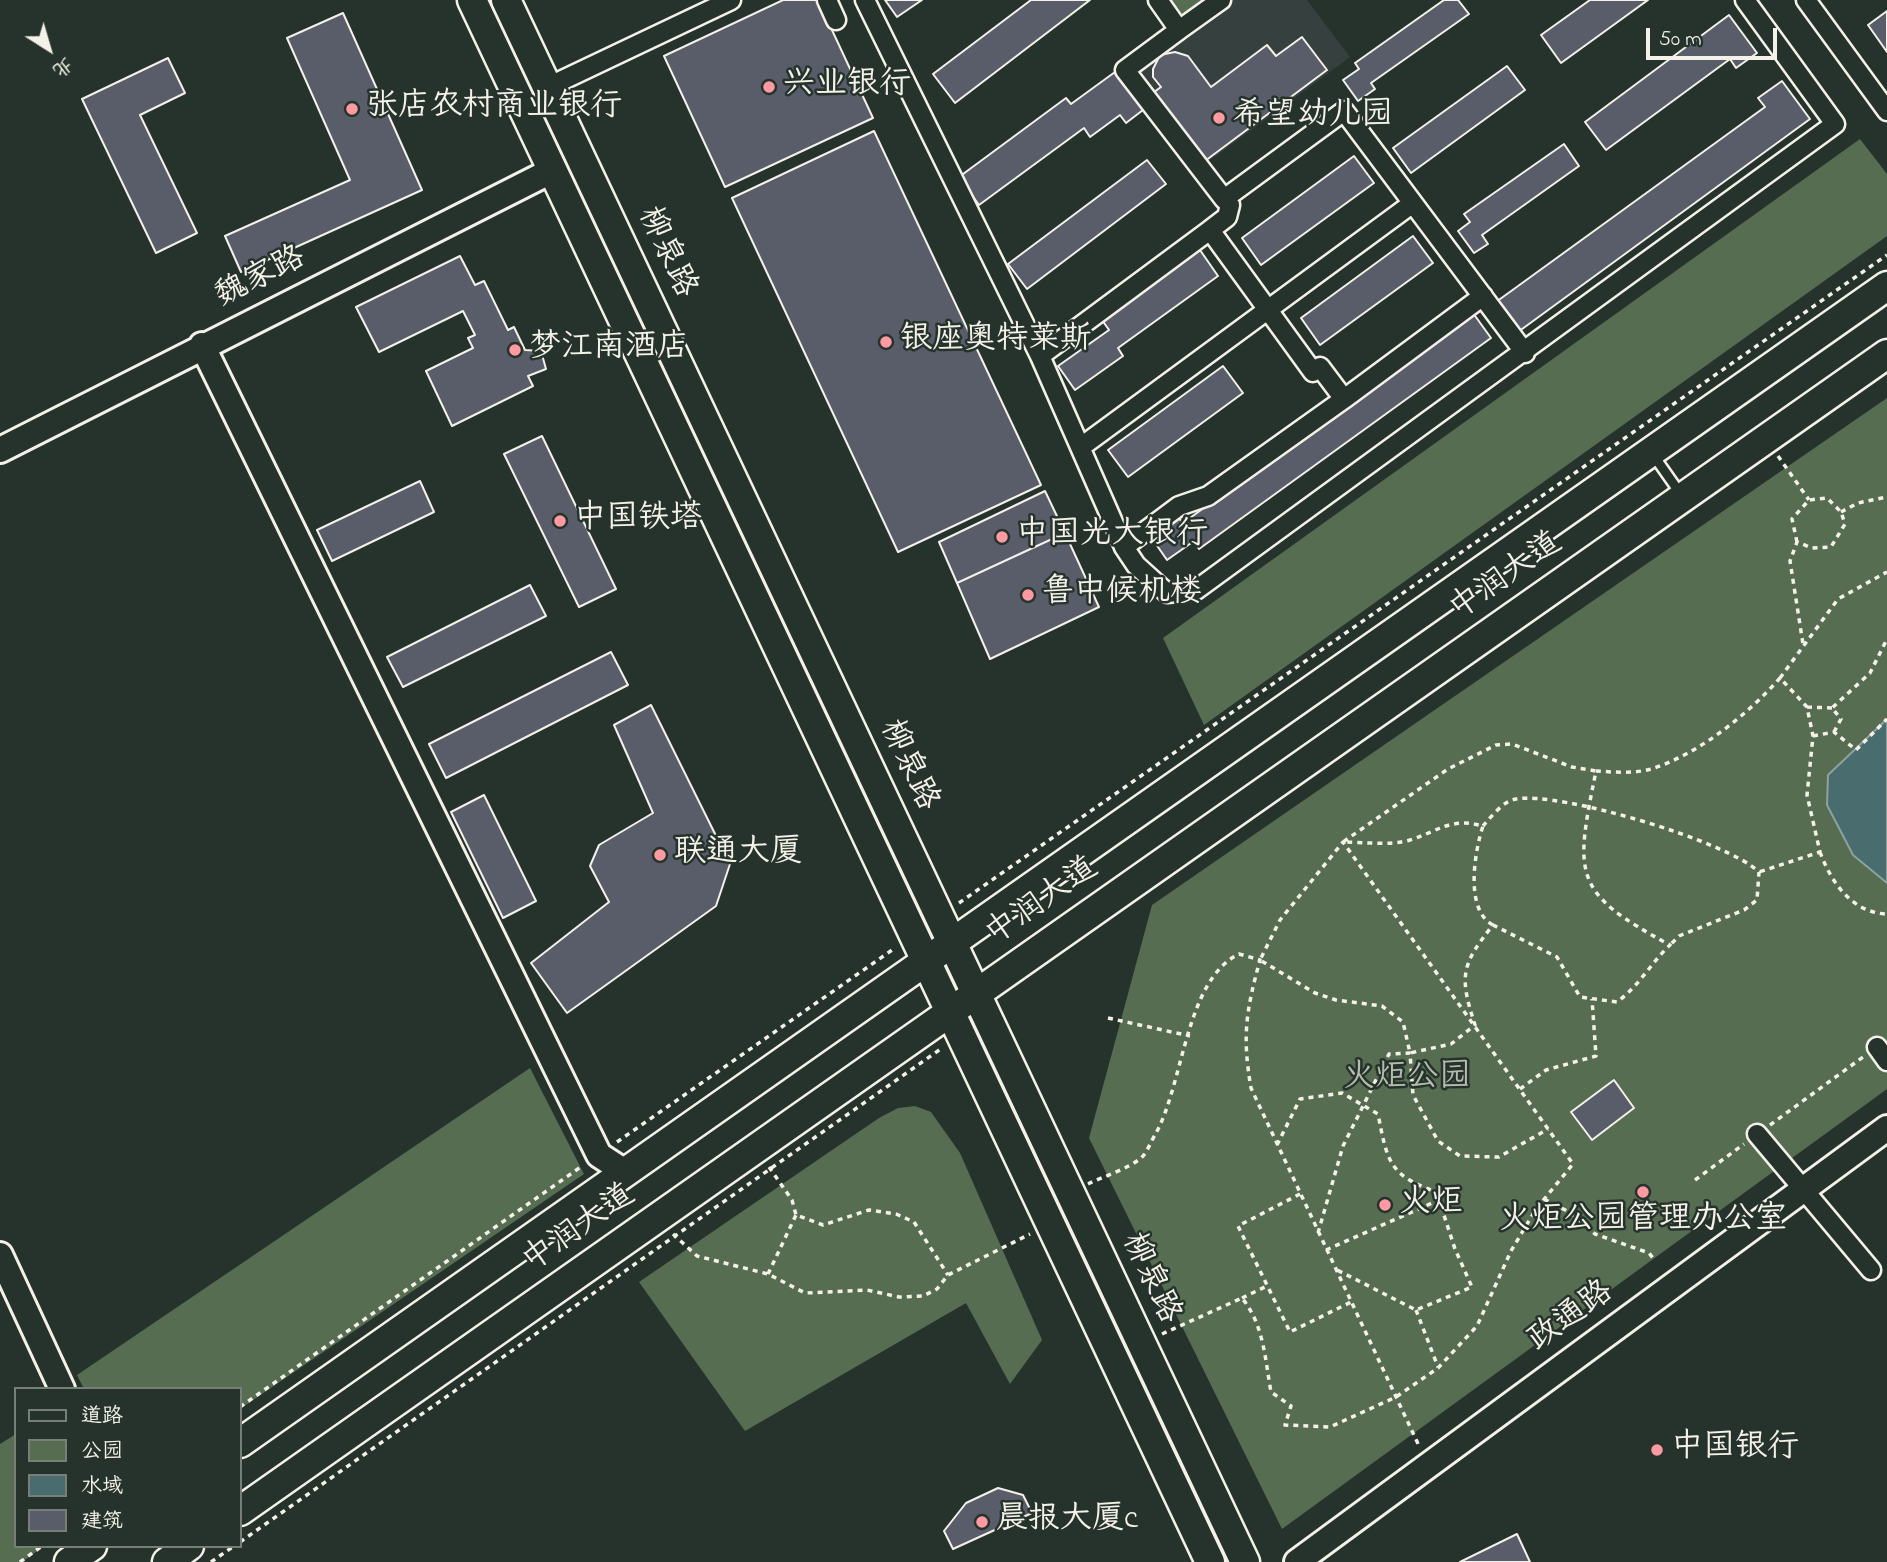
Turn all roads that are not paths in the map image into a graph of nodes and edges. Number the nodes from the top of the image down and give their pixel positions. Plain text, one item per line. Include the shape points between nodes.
1 (472, 0) edge
2 (506, 0) edge
3 (731, 0) edge
4 (827, 0) edge
5 (865, 0) edge
6 (1158, 0) edge
7 (1221, 0) edge
8 (1745, 0) edge
9 (1806, 0) edge
10 (836, 20) dead end
11 (1179, 30) junction
12 (548, 87) junction
13 (1887, 111) edge
14 (553, 170) junction
15 (1224, 198) junction
16 (1413, 203) junction
17 (1210, 230) junction
18 (1887, 286) edge
19 (1483, 296) junction
20 (1267, 309) junction
21 (202, 345) junction
22 (1525, 353) junction
23 (1887, 354) edge
24 (1040, 356) junction
25 (1344, 399) junction
26 (1081, 447) junction
27 (0, 450) edge
28 (1651, 452) junction
29 (1683, 497) junction
30 (1125, 547) junction
31 (952, 943) junction
32 (926, 961) junction
33 (976, 994) junction
34 (956, 1023) junction
35 (1887, 1128) edge
36 (1757, 1134) road end
37 (625, 1172) junction
38 (1803, 1189) junction
39 (0, 1255) edge
40 (1871, 1269) dead end
41 (61, 1387) edge
42 (242, 1442) edge
43 (242, 1510) edge
44 (89, 1548) edge
45 (187, 1548) edge
46 (69, 1562) edge
47 (167, 1562) edge
48 (1210, 1562) edge
49 (1245, 1562) edge
50 (1297, 1562) edge

1 - 14 main road, 柳泉路
2 - 12 main road, 柳泉路
3 - 12 street
4 - 10 street
5 - 24 street
6 - 11 street
7 - 11 street
8 - 22 street via 1835,124
9 - 13 street
11 - 15 street via 1125,70
12 - 31 main road, 柳泉路
14 - 21 street, 魏家路
14 - 32 main road, 柳泉路
15 - 16 street via 1345,111
15 - 17 street via 1230,205 1227,217
16 - 19 street
16 - 20 street
17 - 20 street
17 - 24 street
18 - 28 main road, 中润大道
19 - 22 street
19 - 25 street
20 - 25 street via 1313,372 1320,367
20 - 26 street
21 - 27 street, 魏家路
21 - 37 street via 599,1154
22 - 30 street via 1196,590 1167,593 1136,565
23 - 29 main road, 中润大道 via 1779,449
24 - 26 street
25 - 30 street via 1208,496 1179,506
26 - 30 street
28 - 29 lane
28 - 31 main road, 中润大道
29 - 33 main road, 中润大道
31 - 32 main road, 中润大道
31 - 33 main road, 柳泉路
32 - 34 main road, 柳泉路
32 - 37 main road, 中润大道
33 - 34 main road, 中润大道
33 - 49 main road, 柳泉路
34 - 43 main road, 中润大道 via 666,1227
34 - 48 main road, 柳泉路
35 - 38 street, 政通路
36 - 38 street
37 - 42 main road, 中润大道
38 - 40 street
38 - 50 street, 政通路
39 - 41 street
44 - 46 main road
45 - 47 main road

